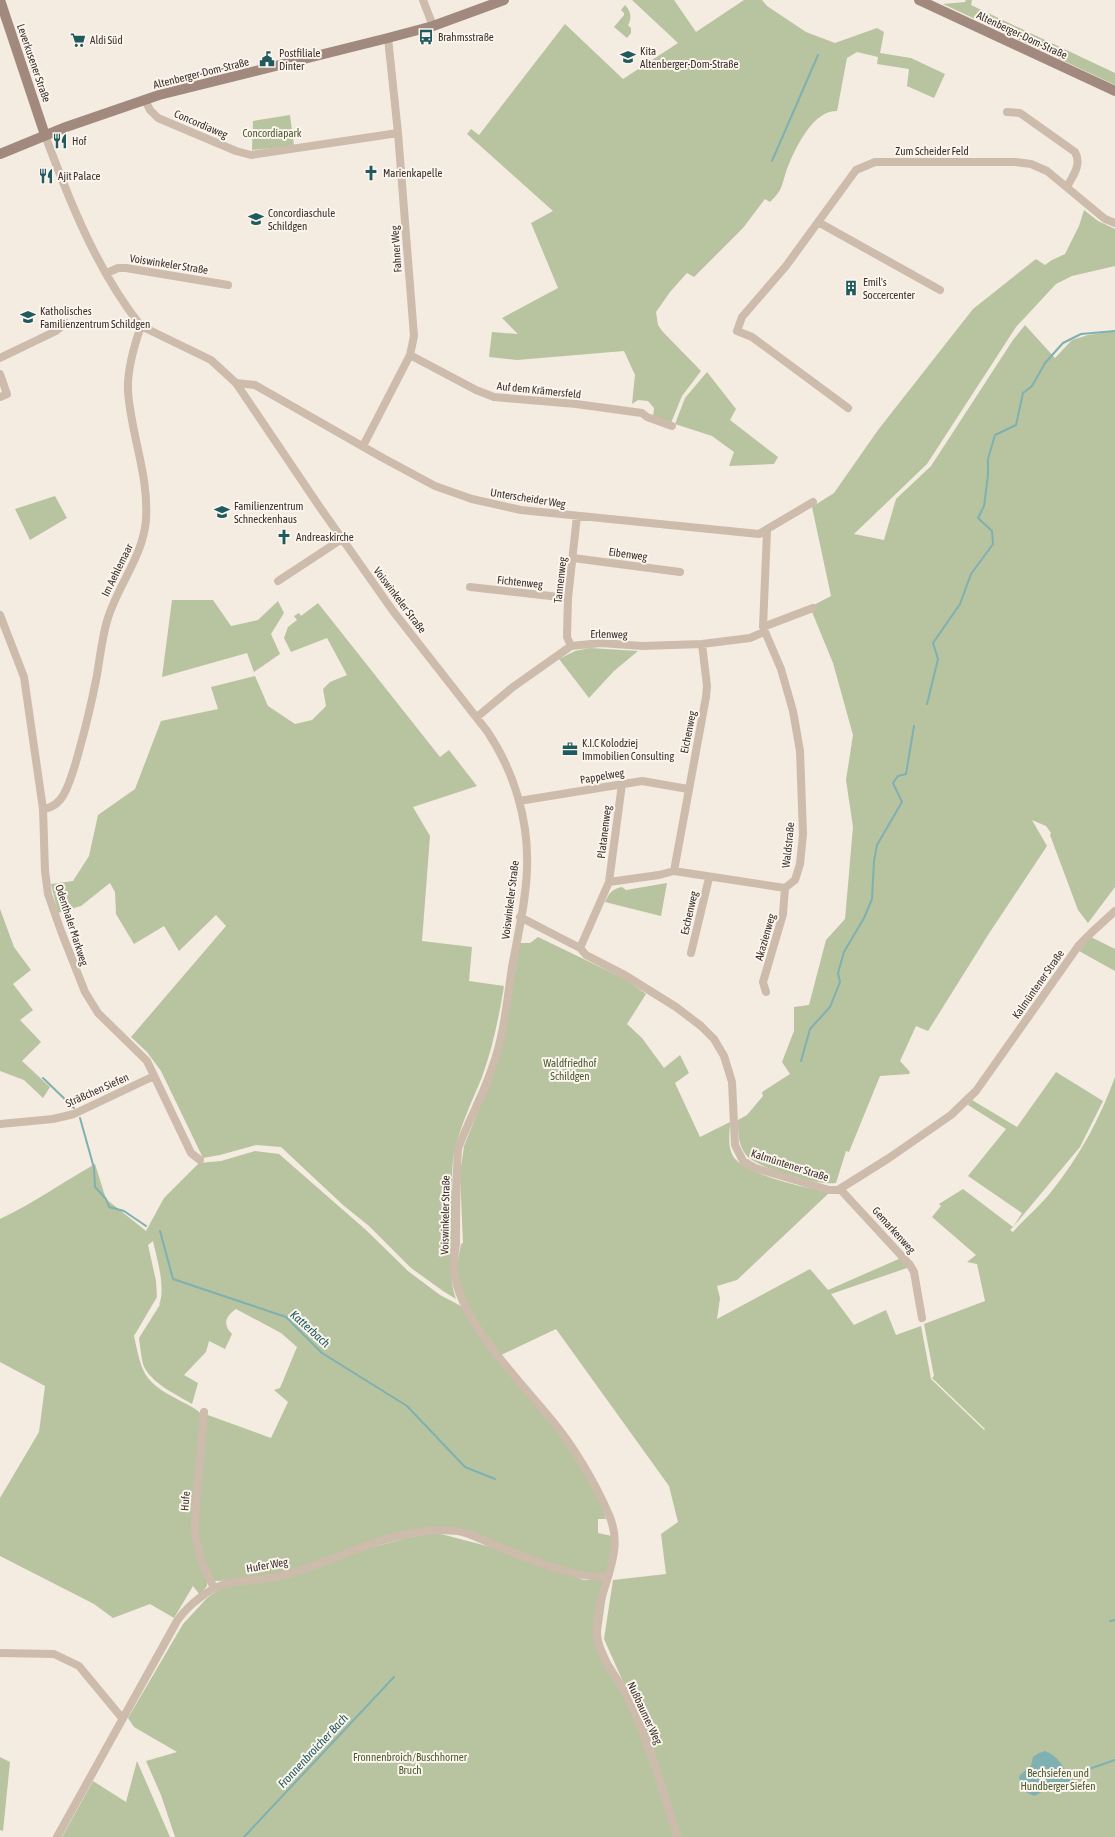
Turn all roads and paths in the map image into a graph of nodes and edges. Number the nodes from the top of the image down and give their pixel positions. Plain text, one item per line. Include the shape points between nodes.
1 (0, 0) edge
2 (424, 0) edge
3 (504, 0) edge
4 (920, 0) edge
5 (932, 3) edge
6 (3, 23) edge
7 (433, 26) junction
8 (388, 38) junction
9 (1115, 91) edge
10 (146, 100) junction
11 (1007, 112) dead end
12 (398, 133) junction
13 (45, 135) junction
14 (0, 154) edge
15 (1067, 187) junction
16 (818, 222) junction
17 (1115, 223) edge
18 (107, 273) junction
19 (228, 285) dead end
20 (940, 290) dead end
21 (66, 323) dead end
22 (140, 326) junction
23 (410, 355) junction
24 (0, 358) edge
25 (0, 374) edge
26 (236, 383) junction
27 (0, 397) edge
28 (848, 408) dead end
29 (672, 426) dead end
30 (363, 446) junction
31 (813, 502) dead end
32 (577, 516) junction
33 (766, 531) junction
34 (342, 539) junction
35 (573, 558) junction
36 (680, 572) dead end
37 (278, 581) dead end
38 (470, 587) dead end
39 (568, 598) junction
40 (813, 608) dead end
41 (0, 615) edge
42 (764, 630) junction
43 (702, 644) junction
44 (571, 646) junction
45 (477, 717) junction
46 (622, 784) junction
47 (688, 789) junction
48 (519, 801) junction
49 (43, 809) junction
50 (674, 871) junction
51 (709, 878) junction
52 (609, 882) junction
53 (785, 888) junction
54 (1115, 911) edge
55 (520, 917) junction
56 (580, 948) junction
57 (691, 953) dead end
58 (766, 992) dead end
59 (154, 1076) junction
60 (0, 1124) edge
61 (200, 1160) dead end
62 (840, 1189) junction
63 (922, 1318) dead end
64 (204, 1412) dead end
65 (608, 1577) junction
66 (214, 1588) junction
67 (0, 1653) edge
68 (122, 1718) junction
69 (57, 1837) edge
70 (677, 1837) edge

1 - 6 main road, Leverkusener Straße
2 - 7 street
3 - 7 main road, Altenberger-Dom-Straße
4 - 5 main road, Altenberger-Dom-Straße
5 - 9 main road, Altenberger-Dom-Straße
6 - 13 main road, Leverkusener Straße
7 - 8 main road, Altenberger-Dom-Straße
8 - 10 main road, Altenberger-Dom-Straße
8 - 12 street, Fahner Weg
10 - 12 street, Concordiaweg via 150,110 158,118 236,151 252,155
10 - 13 main road, Altenberger-Dom-Straße
11 - 15 street via 1020,113 1075,152 1079,161 1078,166
12 - 23 street, Fahner Weg via 414,336
13 - 14 main road, Altenberger-Dom-Straße
13 - 18 street via 79,219
15 - 16 street, Zum Scheider Feld via 1047,171 1031,164 875,162 856,170
15 - 17 street, Zum Scheider Feld via 1106,219
16 - 20 street
16 - 28 street, Zum Scheider Feld via 786,266 742,317 737,331 752,337
18 - 19 street, Voiswinkeler Straße via 118,268 126,268
18 - 22 street
21 - 24 street via 56,331
22 - 26 street, Voiswinkeler Straße via 211,360
22 - 49 street, Im Aehlemaar via 134,346 128,390 145,484 144,540 106,622 90,709 64,795 50,808
23 - 29 street, Auf dem Krämersfeld via 494,397 642,413
23 - 30 street, Fahner Weg
25 - 27 street via 7,394
26 - 30 street, Unterscheider Weg via 255,386
26 - 34 street, Voiswinkeler Straße
30 - 32 street, Unterscheider Weg via 436,486 472,499 521,510
31 - 33 street, Unterscheider Weg
32 - 33 street, Unterscheider Weg via 759,534
32 - 35 street, Tannenweg
33 - 42 street, Waldstraße
34 - 37 street
34 - 45 street, Voiswinkeler Straße via 394,611
35 - 36 street, Eibenweg
35 - 39 street, Tannenweg
38 - 39 street, Fichtenweg
39 - 44 street, Tannenweg via 567,637
40 - 42 street
41 - 49 street, Odenthaler Markweg via 24,677
42 - 43 street, Erlenweg via 750,638
42 - 53 street, Waldstraße via 781,669 800,751 803,834 800,864 795,880
43 - 44 street, Erlenweg via 642,646 601,643
43 - 47 street, Eichenweg via 707,686
44 - 45 street, Erlenweg via 513,687
45 - 48 street, Voiswinkeler Straße via 503,758
46 - 47 street, Pappelweg via 642,781
46 - 48 street, Pappelweg
46 - 52 street, Platanenweg
47 - 50 street, Eichenweg
48 - 55 street, Voiswinkeler Straße via 526,842 527,868
49 - 59 street, Odenthaler Markweg via 48,894 77,975 98,1013 139,1051
50 - 51 street
50 - 52 street
51 - 53 street
51 - 57 street, Eschenweg
52 - 56 street
53 - 58 street, Akazienweg via 783,914 763,982
54 - 62 street, Kalmüntener Straße via 1079,946 970,1098 917,1139
55 - 56 street, Kalmüntener Straße
55 - 65 street, Voiswinkeler Straße via 501,1040 492,1069 458,1149 454,1277 467,1312 570,1443 610,1516 615,1536 615,1554
56 - 62 street, Kalmüntener Straße via 586,955 630,978 676,1007 714,1039 724,1056 732,1080 734,1141 738,1155 743,1161 755,1168 808,1184 833,1190
59 - 60 street, Sträßchen Siefen via 74,1114 53,1119
59 - 61 street, Odenthaler Markweg via 191,1153
62 - 63 street, Gemarkenweg via 910,1265 914,1272
64 - 66 street, Hufe via 194,1517 195,1535 202,1563
65 - 66 street, Hufer Weg via 573,1574 460,1531 438,1530 386,1539 280,1576 226,1583
65 - 70 street, Nußbaumer Weg via 597,1622 598,1641 608,1668 627,1695 651,1751
66 - 68 street, Hufer Weg via 177,1621
67 - 68 street via 54,1654 78,1666
68 - 69 street, Hufer Weg

